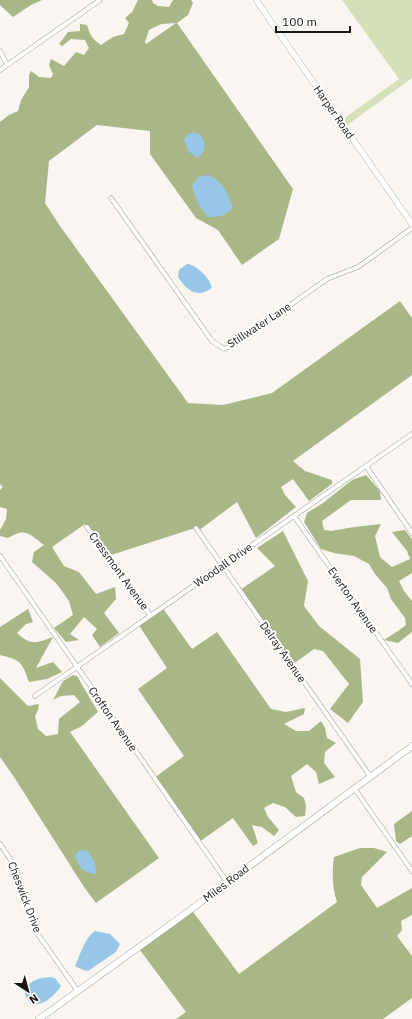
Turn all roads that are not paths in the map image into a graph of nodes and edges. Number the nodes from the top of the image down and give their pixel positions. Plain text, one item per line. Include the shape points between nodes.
1 (100, 0) edge
2 (256, 0) edge
3 (0, 51) edge
4 (8, 64) junction
5 (0, 70) edge
6 (112, 198) dead end
7 (412, 224) edge
8 (412, 228) edge
9 (412, 434) edge
10 (366, 466) junction
11 (294, 516) junction
12 (87, 527) dead end
13 (196, 528) dead end
14 (412, 533) edge
15 (0, 556) edge
16 (222, 565) junction
17 (150, 615) junction
18 (76, 667) junction
19 (412, 684) edge
20 (35, 696) dead end
21 (412, 746) edge
22 (370, 776) junction
23 (354, 788) junction
24 (0, 844) edge
25 (412, 871) edge
26 (226, 882) junction
27 (77, 990) junction
28 (39, 1019) edge

1 - 4 street
2 - 7 street, Harper Road
3 - 4 street
4 - 5 street
6 - 8 street, Stillwater Lane via 212,341 224,348 234,344 327,279 358,267
9 - 10 street, Woodall Drive
10 - 11 street, Woodall Drive
10 - 14 street
11 - 16 street, Woodall Drive
11 - 19 street, Everton Avenue
12 - 17 street, Cressmont Avenue
13 - 16 street, Delray Avenue
15 - 18 street, Crofton Avenue
16 - 17 street, Woodall Drive
16 - 22 street, Delray Avenue
17 - 18 street, Woodall Drive
18 - 20 street, Woodall Drive
18 - 26 street, Crofton Avenue
21 - 22 main road, Miles Road
22 - 23 main road, Miles Road
23 - 25 street
23 - 26 main road, Miles Road
24 - 27 street, Cheswick Drive via 15,866 37,933
26 - 27 main road, Miles Road
27 - 28 main road, Miles Road

